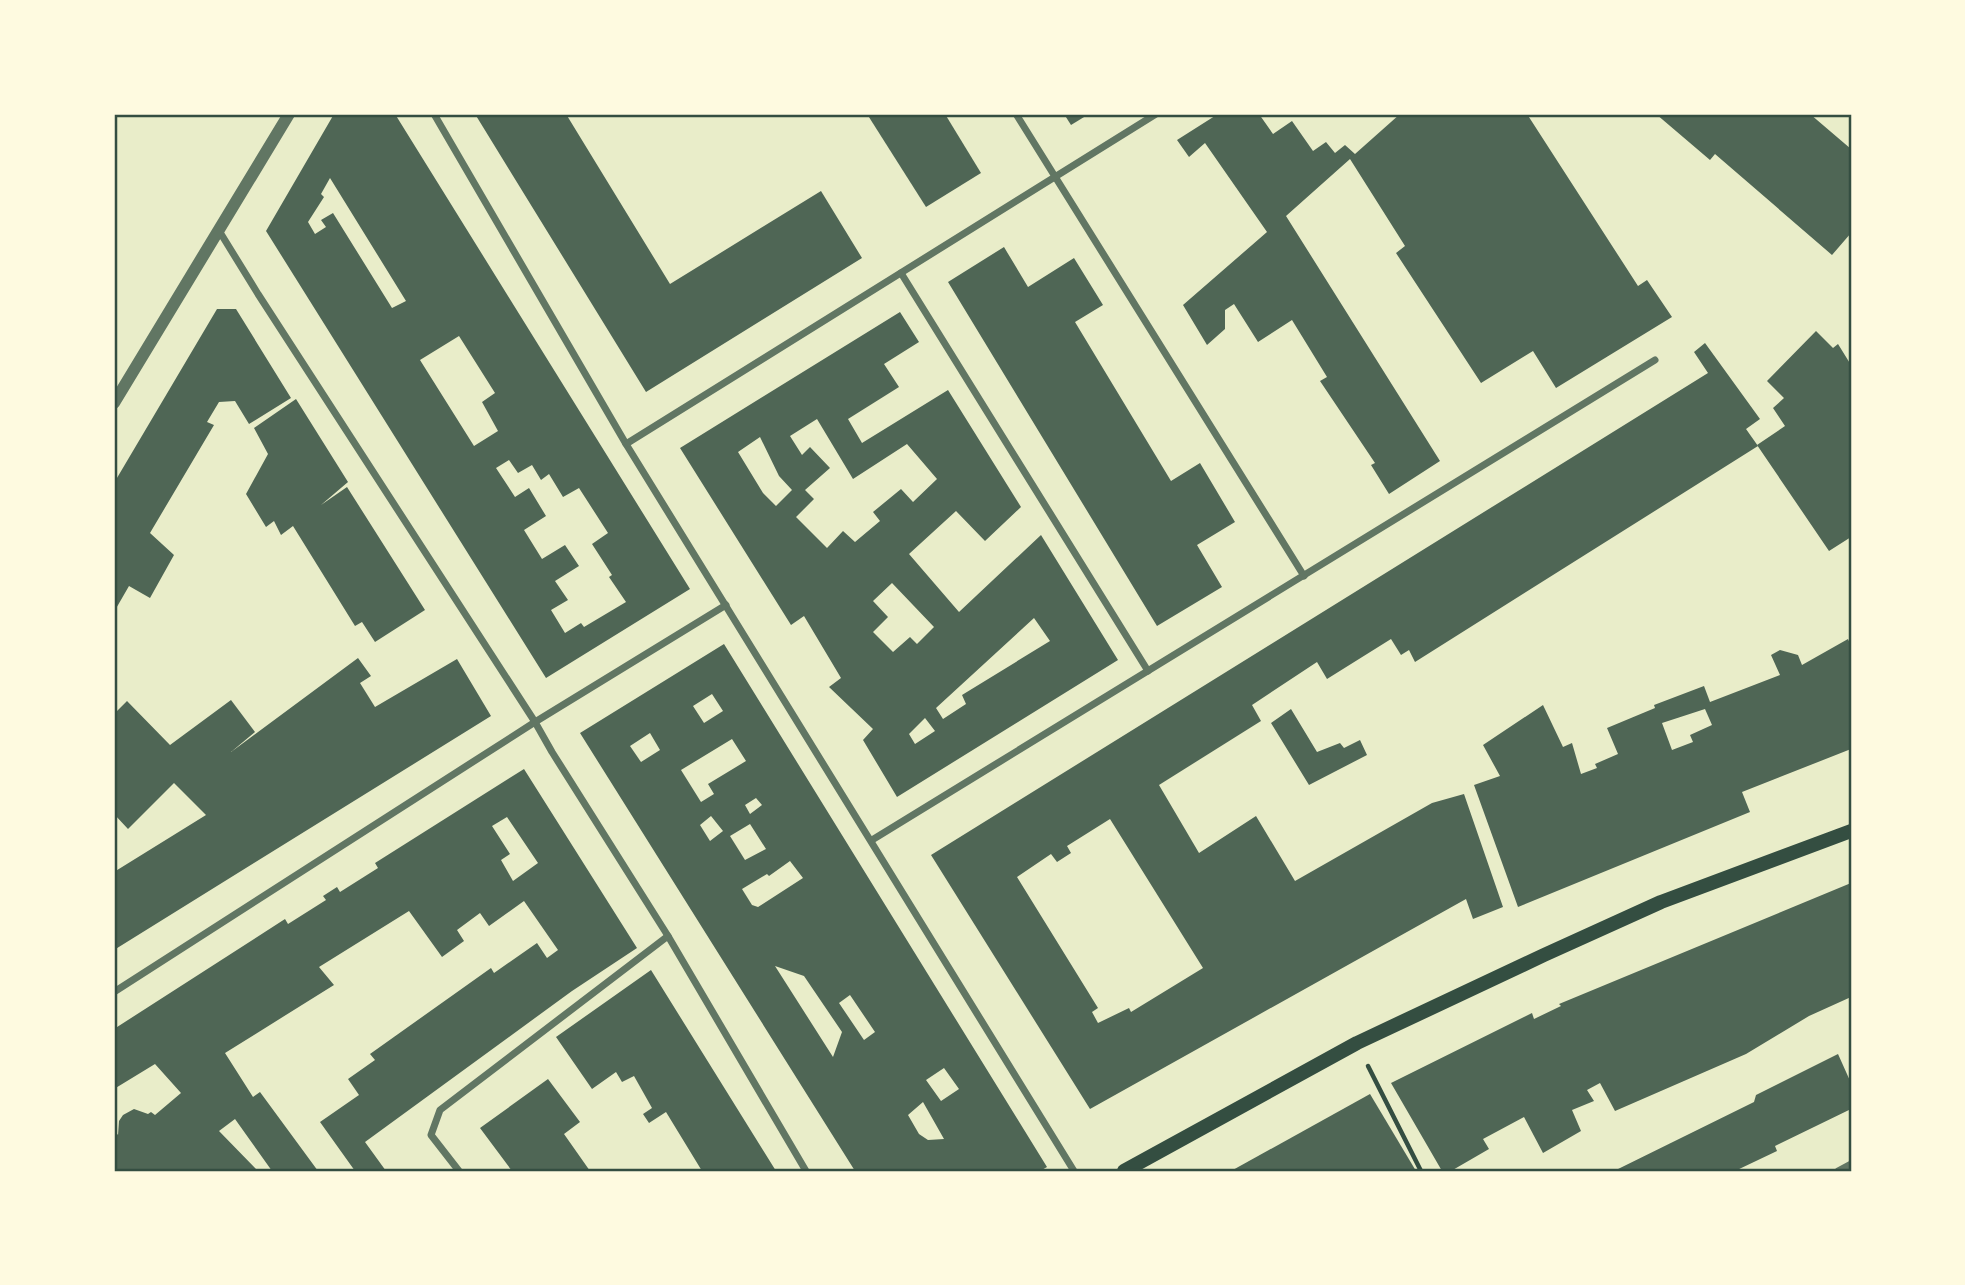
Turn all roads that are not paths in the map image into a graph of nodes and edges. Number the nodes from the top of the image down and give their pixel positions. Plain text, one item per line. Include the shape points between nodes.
1 (289, 114) edge
2 (434, 114) edge
3 (1016, 114) edge
4 (1156, 114) edge
5 (1056, 178) junction
6 (218, 229) junction
7 (901, 273) junction
8 (1655, 360) dead end
9 (114, 402) edge
10 (626, 444) junction
11 (1304, 576) junction
12 (726, 605) junction
13 (1148, 671) junction
14 (535, 722) junction
15 (1851, 831) edge
16 (872, 840) junction
17 (668, 936) junction
18 (114, 992) edge
19 (1851, 1164) edge
20 (459, 1171) edge
21 (806, 1171) edge
22 (1074, 1171) edge
23 (1124, 1171) edge
24 (1838, 1171) edge

1 - 6 street
2 - 10 street
3 - 5 street
4 - 5 street
5 - 7 street
5 - 11 street
6 - 9 street
6 - 14 street
7 - 10 street
7 - 13 street
8 - 11 street
10 - 12 street
11 - 13 street
12 - 14 street
12 - 16 street
13 - 16 street
14 - 17 street
14 - 18 street
15 - 23 main road via 1661,902 1357,1043
16 - 22 street
17 - 20 street via 440,1110 431,1135
17 - 21 street
19 - 24 street

